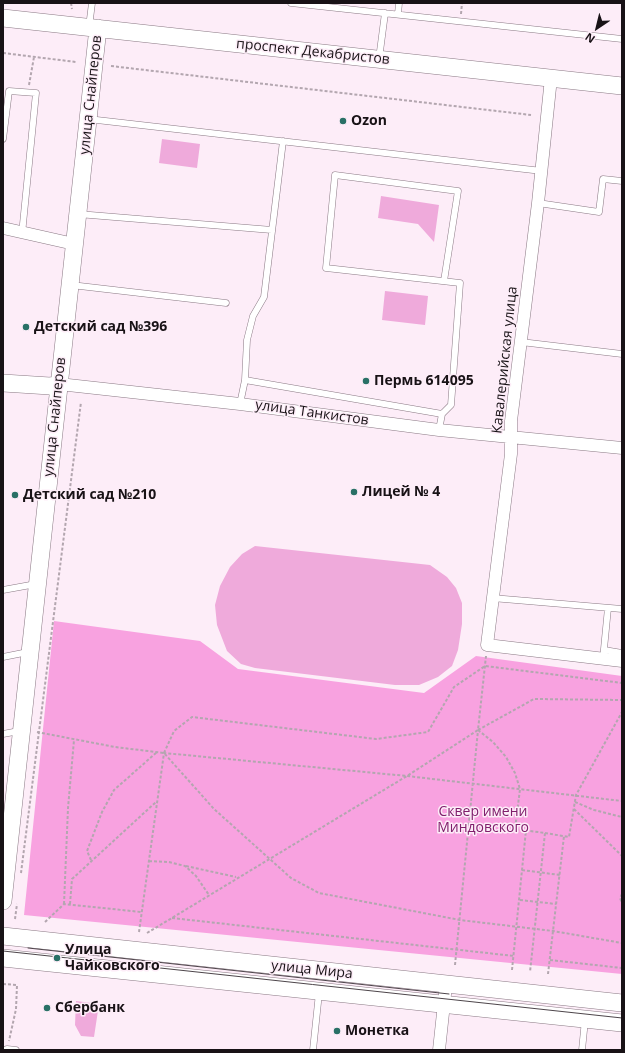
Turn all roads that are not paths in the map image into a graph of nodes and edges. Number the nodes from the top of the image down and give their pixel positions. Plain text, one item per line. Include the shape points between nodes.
1 (92, 3) edge
2 (290, 3) edge
3 (399, 3) edge
4 (385, 13) junction
5 (398, 14) junction
6 (3, 18) edge
7 (94, 28) junction
8 (622, 39) edge
9 (379, 59) junction
10 (551, 78) junction
11 (622, 86) edge
12 (88, 119) junction
13 (3, 139) edge
14 (283, 141) junction
15 (542, 171) junction
16 (622, 181) edge
17 (538, 203) junction
18 (78, 214) junction
19 (3, 228) edge
20 (272, 230) junction
21 (22, 234) junction
22 (74, 244) junction
23 (444, 281) junction
24 (69, 285) junction
25 (226, 303) dead end
26 (521, 342) junction
27 (622, 354) edge
28 (245, 380) junction
29 (3, 383) edge
30 (59, 384) junction
31 (240, 404) junction
32 (442, 414) junction
33 (439, 430) junction
34 (510, 437) junction
35 (622, 448) edge
36 (38, 584) junction
37 (3, 590) edge
38 (492, 598) junction
39 (608, 608) junction
40 (622, 609) edge
41 (30, 652) junction
42 (622, 653) edge
43 (603, 655) junction
44 (3, 657) edge
45 (622, 661) edge
46 (30, 731) junction
47 (3, 734) edge
48 (7, 824) edge
49 (10, 902) edge
50 (3, 936) edge
51 (3, 958) edge
52 (446, 985) junction
53 (319, 991) junction
54 (622, 1003) edge
55 (444, 1004) junction
56 (586, 1018) junction
57 (622, 1022) edge
58 (6, 1049) edge
59 (16, 1050) edge
60 (313, 1050) edge
61 (439, 1050) edge
62 (582, 1050) edge

1 - 7 lane
2 - 4 lane
3 - 5 lane
4 - 5 lane
4 - 9 lane
5 - 8 lane
6 - 7 main road, проспект Декабристов
7 - 9 main road, проспект Декабристов
7 - 12 main road, улица Снайперов
9 - 10 main road, проспект Декабристов
10 - 11 main road, проспект Декабристов
10 - 15 street, Кавалерийская улица
12 - 14 lane
12 - 18 main road, улица Снайперов
13 - 21 lane via 9,91 36,93
14 - 15 lane
14 - 20 lane
15 - 17 street, Кавалерийская улица
16 - 17 lane via 603,178 600,212
17 - 26 street, Кавалерийская улица
18 - 20 lane
18 - 22 main road, улица Снайперов
19 - 21 street
20 - 28 lane via 264,297 253,316 247,340
21 - 22 street
22 - 24 main road, улица Снайперов
23 - 23 lane via 326,268 335,174 458,191
23 - 32 lane via 460,283 451,405
24 - 25 lane
24 - 30 main road, улица Снайперов
26 - 27 lane
26 - 34 street, Кавалерийская улица
28 - 31 lane
28 - 32 lane
29 - 30 main road, улица Танкистов via 50,386
30 - 31 street, улица Танкистов
30 - 36 main road, улица Снайперов
31 - 33 street, улица Танкистов
32 - 33 lane
33 - 34 street, улица Танкистов
34 - 35 street, улица Танкистов
34 - 38 street, Кавалерийская улица via 511,454
36 - 37 lane
36 - 41 main road, улица Снайперов
38 - 39 lane
38 - 43 street, Кавалерийская улица via 487,645
39 - 40 lane
39 - 43 lane
41 - 44 lane
41 - 46 main road, улица Снайперов
42 - 43 lane
43 - 45 street
46 - 47 lane
46 - 48 main road, улица Снайперов
48 - 49 main road, улица Снайперов
50 - 52 main road, улица Мира
51 - 53 main road, улица Мира
52 - 54 main road, улица Мира
52 - 55 street
53 - 55 main road, улица Мира
53 - 60 lane
55 - 56 main road, улица Мира
55 - 61 street
56 - 57 main road, улица Мира
56 - 62 lane
58 - 59 lane

